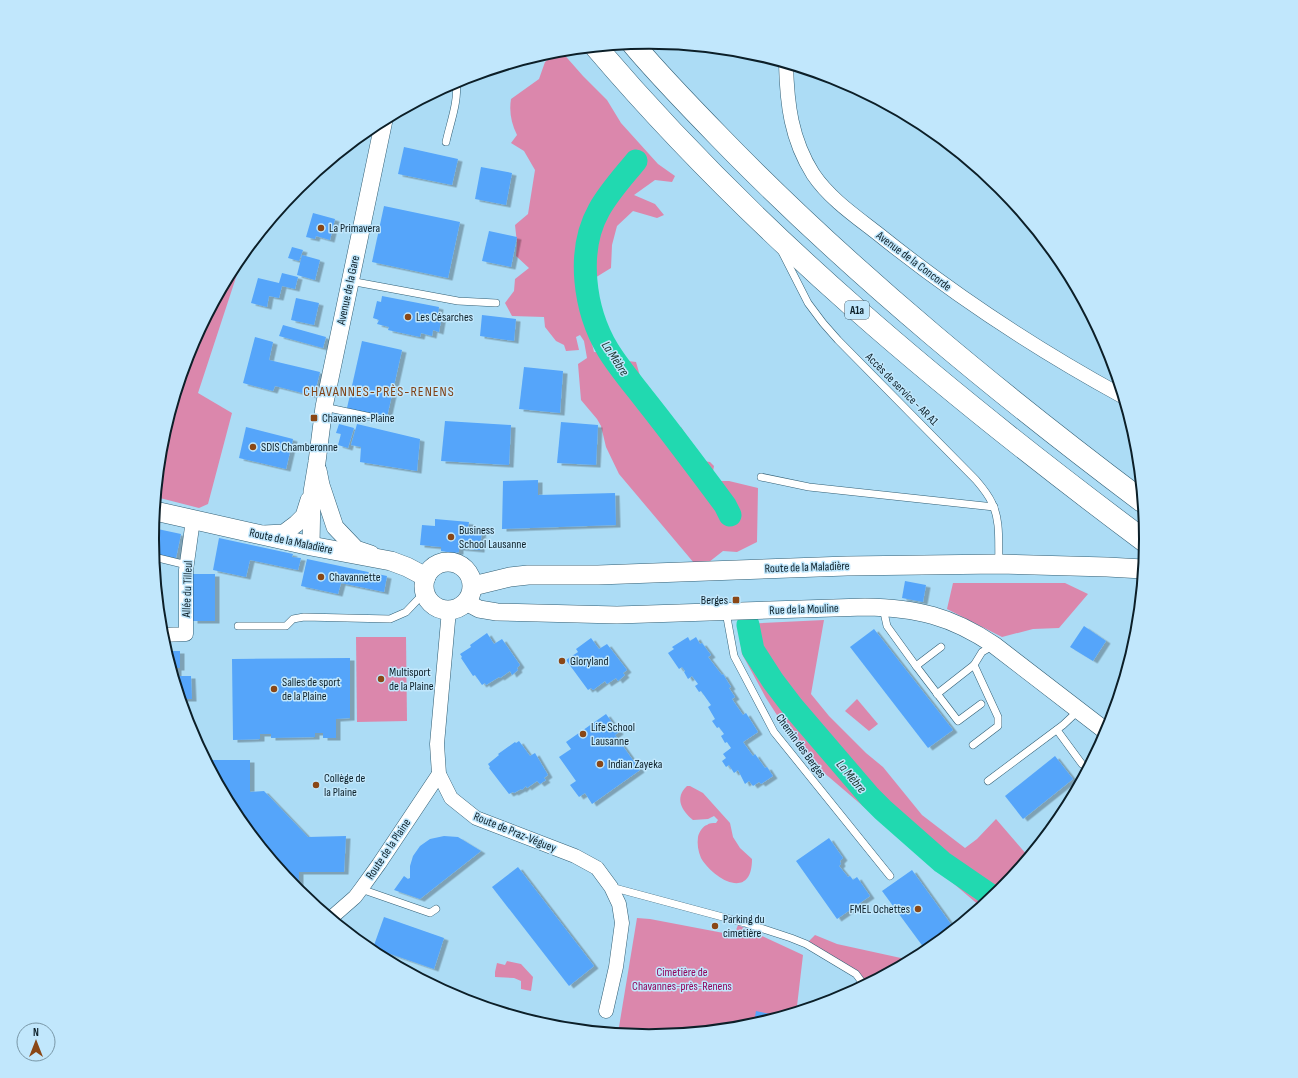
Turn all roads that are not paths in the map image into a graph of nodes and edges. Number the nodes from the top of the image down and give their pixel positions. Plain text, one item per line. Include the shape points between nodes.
1 (638, 49) edge
2 (600, 52) edge
3 (786, 69) edge
4 (457, 88) edge
5 (382, 129) edge
6 (446, 142) dead end
7 (772, 233) junction
8 (350, 281) junction
9 (496, 303) dead end
10 (1116, 393) edge
11 (324, 407) junction
12 (371, 417) dead end
13 (317, 462) junction
14 (761, 476) dead end
15 (312, 492) junction
16 (1137, 497) edge
17 (994, 507) junction
18 (160, 512) edge
19 (193, 520) junction
20 (261, 535) junction
21 (1139, 537) edge
22 (311, 546) junction
23 (160, 558) edge
24 (391, 561) junction
25 (999, 564) junction
26 (187, 565) junction
27 (1138, 570) edge
28 (425, 585) junction
29 (469, 594) junction
30 (883, 607) junction
31 (449, 610) junction
32 (726, 612) junction
33 (238, 626) dead end
34 (168, 635) edge
35 (994, 645) junction
36 (941, 647) dead end
37 (974, 665) junction
38 (916, 666) junction
39 (937, 694) junction
40 (980, 704) dead end
41 (1079, 710) junction
42 (1102, 728) edge
43 (1057, 730) junction
44 (973, 745) dead end
45 (1082, 764) dead end
46 (439, 774) junction
47 (988, 781) dead end
48 (890, 876) dead end
49 (611, 887) junction
50 (361, 889) junction
51 (436, 909) dead end
52 (335, 915) edge
53 (861, 981) edge
54 (606, 1011) dead end

1 - 16 highway, A1a via 723,141 795,212 893,302 983,377
2 - 7 highway, A1a via 685,146
3 - 10 street, Avenue de la Concorde via 790,116 796,140 822,186 888,242 953,291 1087,377
4 - 6 lane
5 - 8 street, Avenue de la Gare
7 - 17 lane, Accès de service - AR A1 via 814,312 838,340 976,480
7 - 21 highway, A1a via 919,364 1020,446
8 - 9 lane via 458,301
8 - 11 street, Avenue de la Gare
11 - 12 lane
11 - 13 street, Avenue de la Gare
13 - 15 street, Avenue de la Gare
13 - 24 street, Avenue de la Gare via 321,485 335,527 356,549
14 - 17 lane via 809,487
15 - 20 street, Avenue de la Gare via 304,516 296,524 284,533
15 - 22 street, Avenue de la Gare
17 - 25 lane, Accès de service - AR A1
18 - 19 main road, Route de la Maladière
19 - 20 main road, Route de la Maladière
19 - 26 street, Allée du Tilleul
20 - 22 main road, Route de la Maladière
22 - 24 main road, Route de la Maladière
23 - 26 lane
24 - 28 main road, Route de la Maladière via 407,567
25 - 27 main road, Route de la Maladière
25 - 29 main road, Route de la Maladière via 510,576
26 - 34 street, Allée du Tilleul via 186,634
28 - 29 main road via 430,570 441,563 453,562 468,572 471,578
28 - 31 main road via 431,603 440,609
28 - 33 lane via 406,612 390,619 304,617 293,619 286,626
29 - 31 main road via 458,608
29 - 32 street, Rue de la Mouline via 479,609 501,612 618,615
30 - 32 street, Rue de la Mouline
30 - 35 street, Rue de la Mouline via 909,610 950,621 975,632
30 - 38 lane via 887,626
31 - 46 street, Route de Praz-Véguey via 436,744
32 - 48 lane, Chemin des Berges via 734,656 774,732
35 - 37 lane via 982,652
35 - 41 street, Rue de la Mouline
36 - 38 lane
37 - 39 lane
37 - 44 lane via 998,717 998,726
38 - 39 lane
39 - 40 lane via 958,721
41 - 42 street, Rue de la Mouline
41 - 43 lane
43 - 45 lane
43 - 47 lane
46 - 49 street, Route de Praz-Véguey via 451,798 476,818 575,856 597,868
46 - 50 street, Route de la Plaine
49 - 53 lane via 791,938 806,944 856,974
49 - 54 street, Route de Praz-Véguey via 619,904 622,923
50 - 51 lane via 430,913
50 - 52 street, Route de la Plaine

